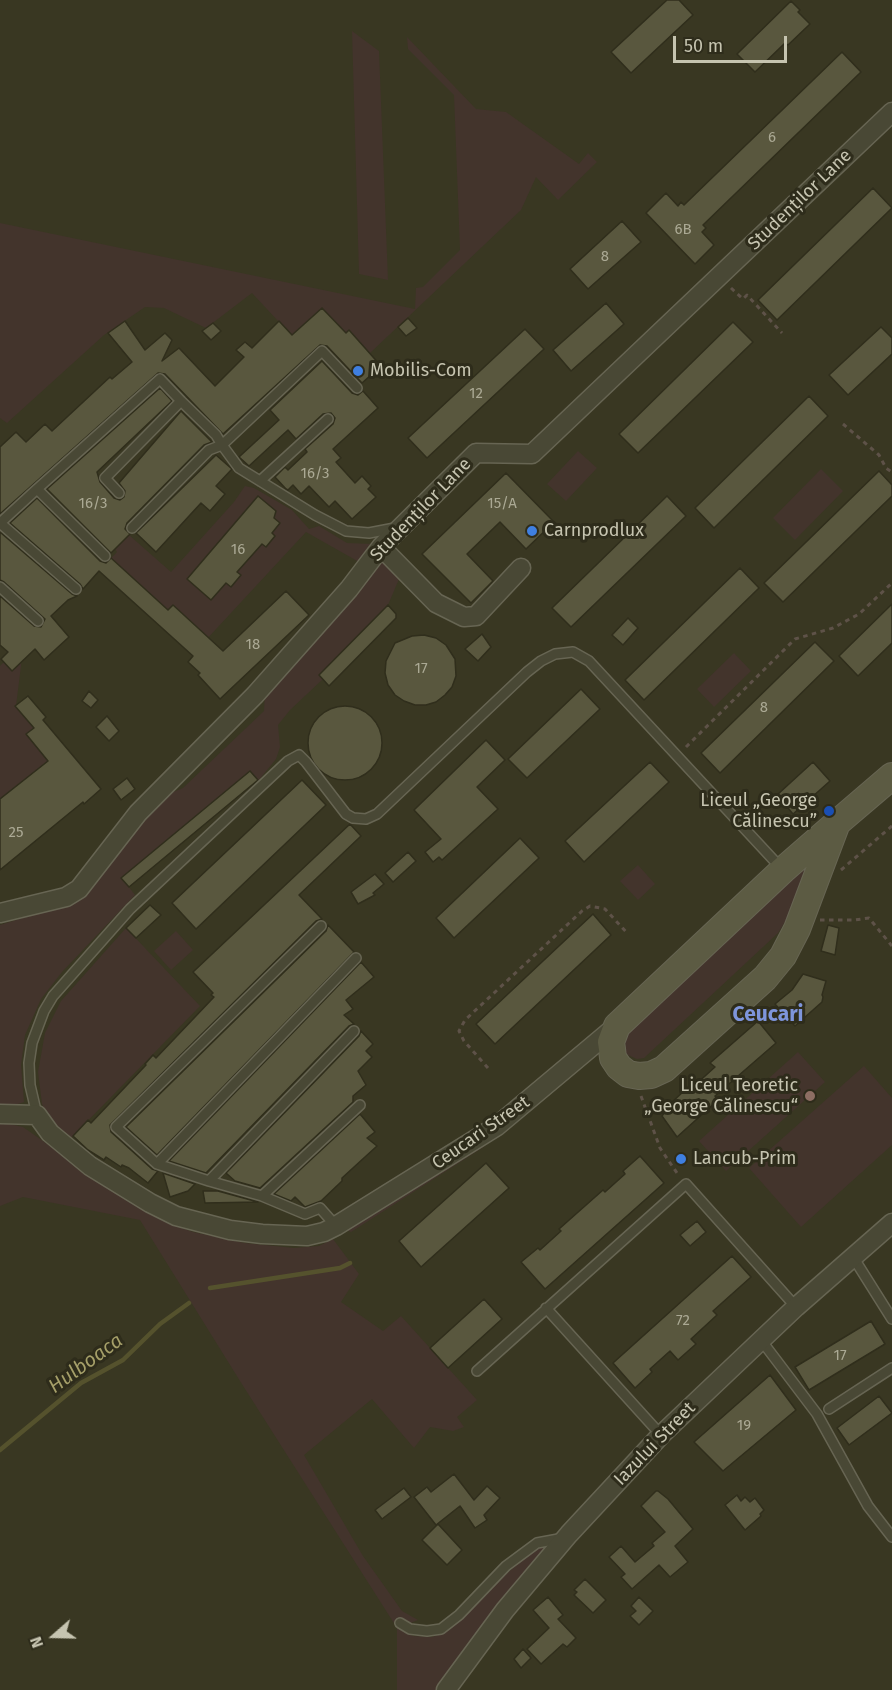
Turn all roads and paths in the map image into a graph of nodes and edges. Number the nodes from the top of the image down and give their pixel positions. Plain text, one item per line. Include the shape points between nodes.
1 (892, 112) edge
2 (720, 276) junction
3 (782, 333) dead end
4 (357, 388) dead end
5 (181, 401) junction
6 (328, 419) dead end
7 (843, 423) dead end
8 (222, 445) junction
9 (892, 472) edge
10 (260, 481) junction
11 (37, 489) junction
12 (119, 493) dead end
13 (0, 523) edge
14 (400, 527) junction
15 (132, 528) dead end
16 (381, 547) junction
17 (105, 556) dead end
18 (521, 568) dead end
19 (892, 583) edge
20 (0, 587) edge
21 (76, 589) dead end
22 (38, 621) dead end
23 (677, 756) junction
24 (892, 776) edge
25 (837, 823) junction
26 (783, 870) junction
27 (0, 913) edge
28 (812, 920) dead end
29 (321, 926) dead end
30 (628, 934) dead end
31 (892, 946) edge
32 (356, 958) dead end
33 (617, 1026) junction
34 (354, 1031) dead end
35 (488, 1068) dead end
36 (638, 1089) dead end
37 (360, 1105) dead end
38 (0, 1114) edge
39 (37, 1116) junction
40 (157, 1164) junction
41 (209, 1181) junction
42 (686, 1184) junction
43 (262, 1196) junction
44 (892, 1223) edge
45 (336, 1226) junction
46 (853, 1257) junction
47 (796, 1307) junction
48 (546, 1308) junction
49 (892, 1318) edge
50 (761, 1340) junction
51 (892, 1368) edge
52 (477, 1371) dead end
53 (829, 1409) dead end
54 (661, 1435) junction
55 (566, 1538) junction
56 (892, 1538) edge
57 (400, 1623) dead end
58 (446, 1690) edge

1 - 2 street, Studenților Lane
2 - 3 path via 743,299 747,295
2 - 14 street, Studenților Lane via 532,454 476,453
4 - 8 lane via 322,351
5 - 8 lane
5 - 11 lane via 160,379
5 - 12 lane via 105,478
6 - 10 lane
7 - 9 path
8 - 10 lane via 239,468
8 - 15 lane via 209,450
10 - 14 lane via 346,531 369,533
11 - 13 lane
11 - 17 lane
13 - 21 lane
14 - 16 street, Studenților Lane
16 - 18 street via 436,603 464,617 476,616
16 - 27 street, Studenților Lane via 349,589 255,694 138,813 79,889 66,897
19 - 23 path via 859,615 833,628 795,639
20 - 22 lane
23 - 26 lane
23 - 39 lane via 589,661 573,652 555,654 527,672 377,814 366,819 346,814 299,755 288,761 130,909 53,996 32,1043 29,1063
24 - 25 street, Ceucari Street
25 - 26 street, Ceucari Street
25 - 33 street via 797,929 783,956 765,978 664,1069 651,1075 628,1074 619,1068 611,1041
26 - 33 street, Ceucari Street
28 - 31 path via 869,918
29 - 40 lane via 116,1127
30 - 35 path via 605,909 590,906 582,910 465,1020 459,1031
32 - 40 lane
33 - 45 street, Ceucari Street via 497,1126
34 - 41 lane
36 - 42 path via 660,1148
37 - 43 lane
38 - 39 street
39 - 45 street, Ceucari Street via 50,1133 90,1166 176,1216 262,1234 307,1236
40 - 41 lane
41 - 43 lane
42 - 47 lane
42 - 48 lane
43 - 45 lane via 305,1214 320,1208
44 - 46 street, Iazului Street
46 - 47 street, Iazului Street
46 - 49 lane
47 - 50 street, Iazului Street
48 - 52 lane
48 - 54 lane
50 - 54 street, Iazului Street
50 - 56 lane via 817,1414 868,1506
51 - 53 lane
54 - 55 street, Iazului Street
55 - 57 lane via 537,1543 506,1566 441,1629 410,1629
55 - 58 street, Iazului Street via 505,1610

